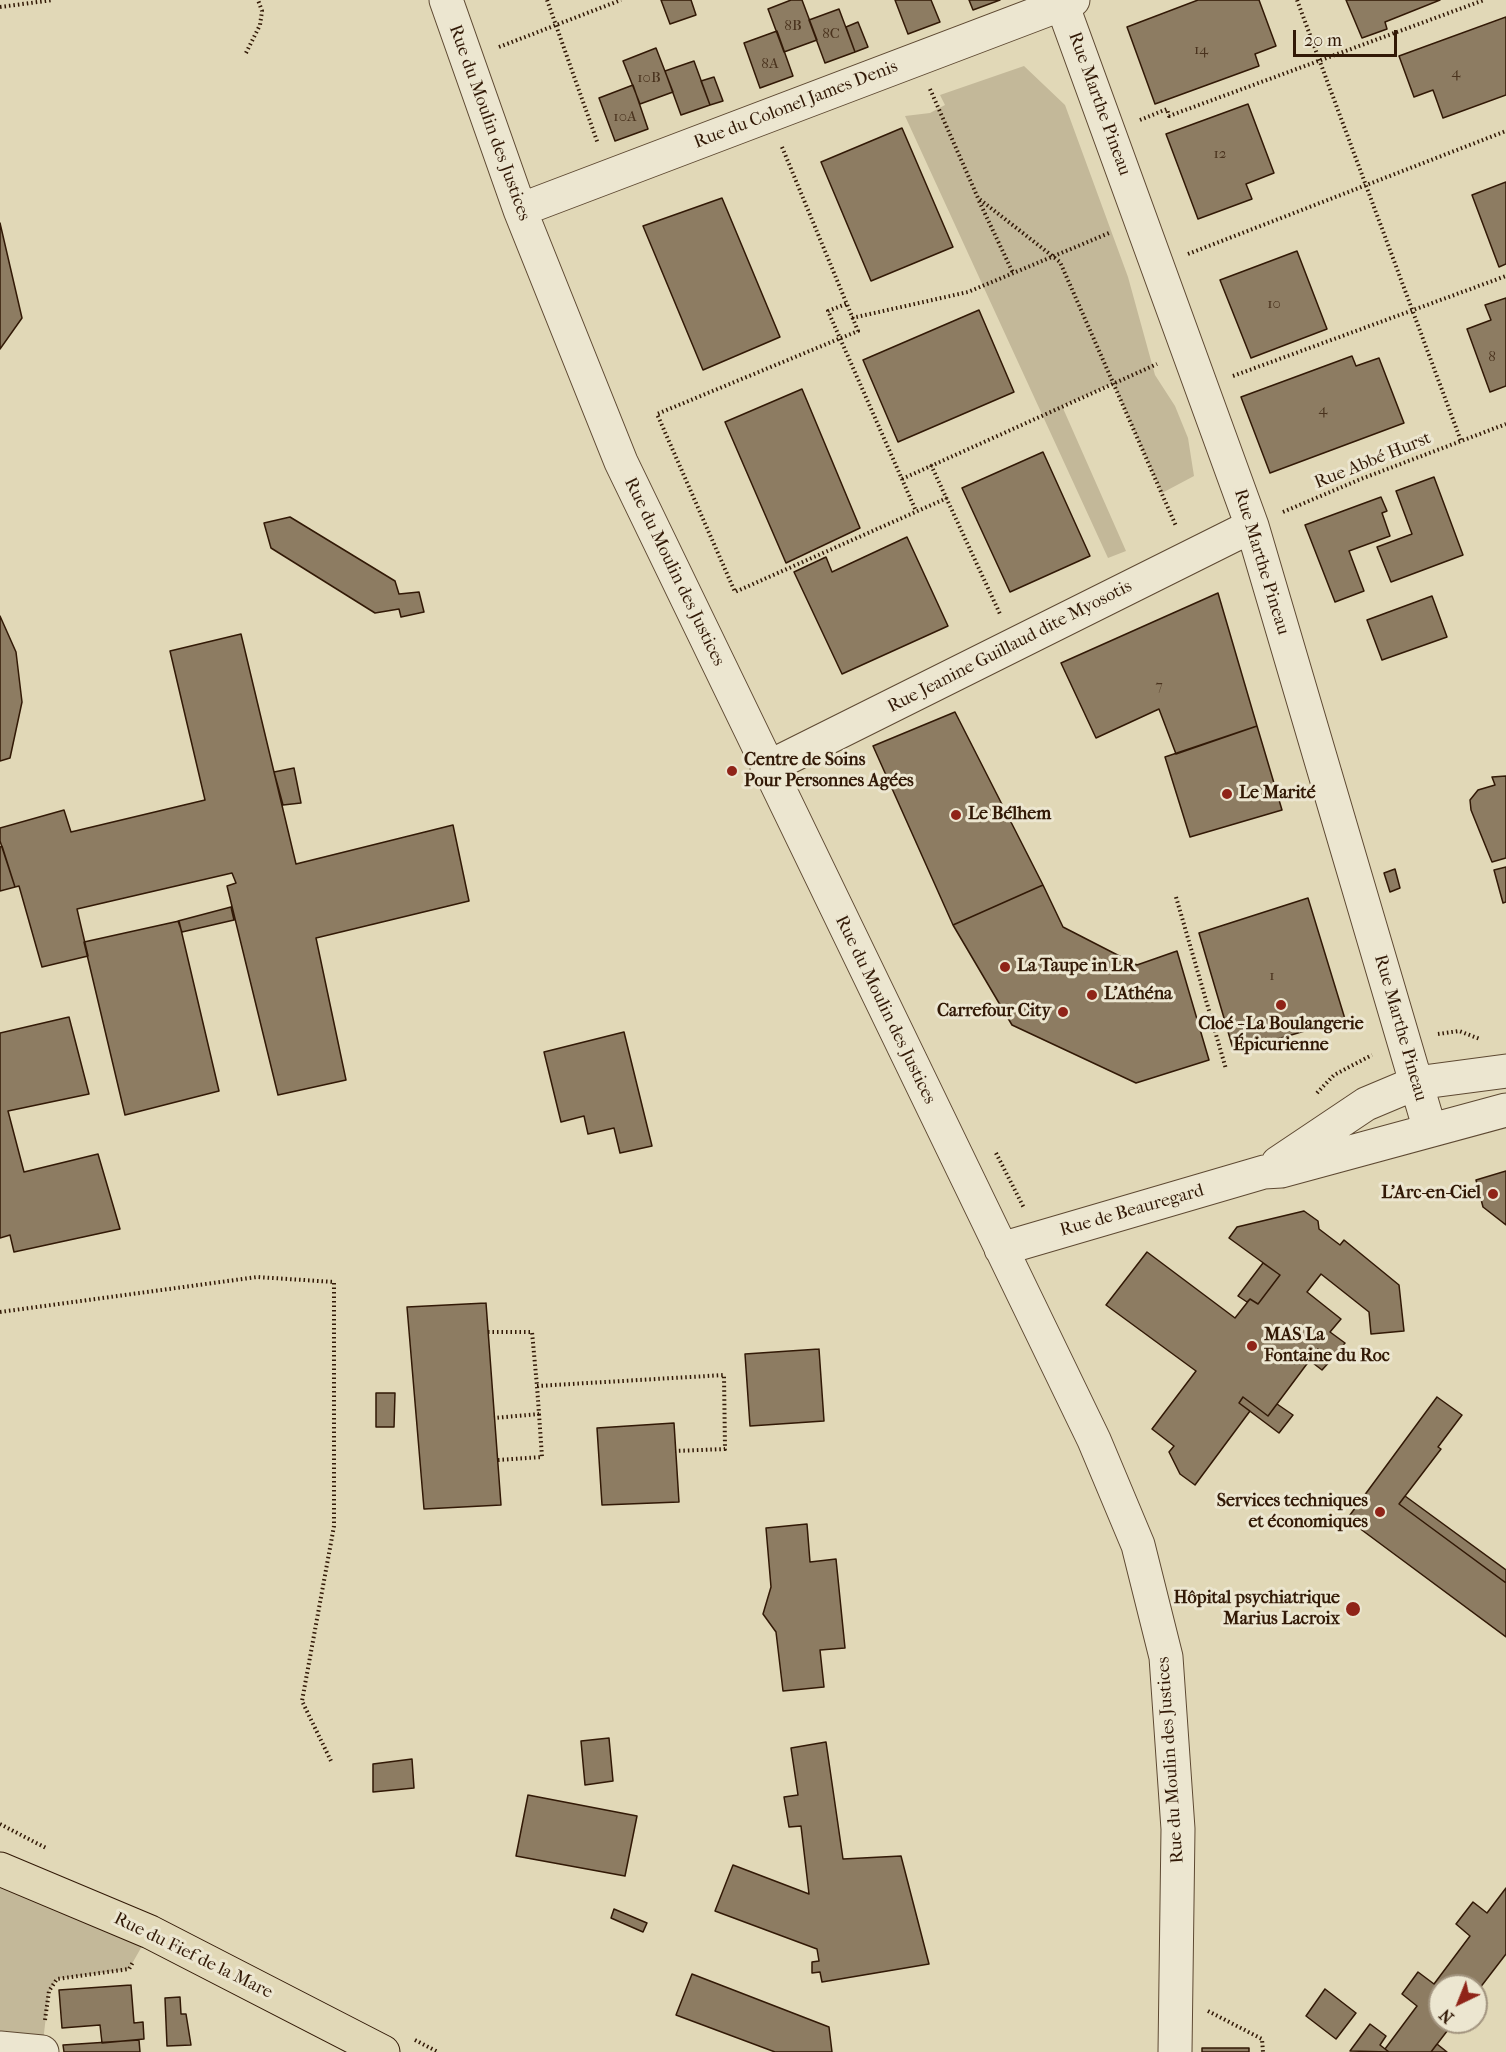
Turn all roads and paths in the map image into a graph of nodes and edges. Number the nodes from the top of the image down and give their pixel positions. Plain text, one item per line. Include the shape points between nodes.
1 (53, 0) edge
2 (258, 0) edge
3 (446, 0) edge
4 (547, 0) edge
5 (621, 0) edge
6 (1297, 0) edge
7 (1484, 0) edge
8 (1067, 2) edge
9 (0, 7) edge
10 (556, 25) junction
11 (492, 39) dead end
12 (246, 53) dead end
13 (915, 59) junction
14 (1320, 60) junction
15 (1137, 121) dead end
16 (1506, 131) edge
17 (781, 144) dead end
18 (609, 176) junction
19 (1366, 185) junction
20 (978, 198) junction
21 (519, 210) junction
22 (1115, 231) dead end
23 (1186, 254) dead end
24 (1054, 256) junction
25 (1013, 273) junction
26 (1506, 276) edge
27 (846, 304) junction
28 (1413, 310) junction
29 (852, 318) junction
30 (840, 338) junction
31 (1157, 364) dead end
32 (1230, 377) dead end
33 (1113, 383) junction
34 (1506, 424) edge
35 (1461, 441) junction
36 (931, 465) junction
37 (902, 479) junction
38 (947, 498) junction
39 (916, 511) junction
40 (1252, 526) junction
41 (1191, 556) junction
42 (1014, 645) junction
43 (767, 768) junction
44 (1176, 897) dead end
45 (1403, 1039) junction
46 (1487, 1041) dead end
47 (1226, 1069) dead end
48 (1506, 1071) edge
49 (1416, 1083) junction
50 (1312, 1098) dead end
51 (1506, 1110) edge
52 (1430, 1130) junction
53 (993, 1146) dead end
54 (1264, 1172) junction
55 (1025, 1209) dead end
56 (1001, 1249) junction
57 (0, 1312) edge
58 (488, 1332) dead end
59 (537, 1386) junction
60 (539, 1414) junction
61 (494, 1418) dead end
62 (675, 1451) dead end
63 (498, 1461) dead end
64 (331, 1761) dead end
65 (0, 1869) edge
66 (150, 1932) junction
67 (0, 2048) edge
68 (42, 2051) edge
69 (383, 2052) edge
70 (1175, 2052) edge

1 - 9 path
2 - 12 path via 262,11 260,25
3 - 21 street, Rue du Moulin des Justices
4 - 10 path
5 - 10 path
6 - 14 path
7 - 14 path
8 - 13 street, Rue du Colonel James Denis
8 - 40 street, Rue Marthe Pineau
10 - 11 path via 496,48
10 - 18 path
13 - 18 street, Rue du Colonel James Denis
13 - 20 path
14 - 15 path via 1169,116 1167,109
14 - 19 path
16 - 19 path
17 - 27 path
18 - 21 street, Rue du Colonel James Denis
19 - 23 path
19 - 28 path
20 - 24 path
20 - 25 path
21 - 43 street, Rue du Moulin des Justices via 621,462
22 - 24 path
24 - 25 path
24 - 33 path
25 - 29 path via 968,292
26 - 28 path
27 - 29 path
27 - 30 path via 828,311
28 - 32 path
28 - 35 path
29 - 30 path via 858,331
30 - 37 path
30 - 39 path via 657,414 735,592
31 - 33 path
33 - 36 path
33 - 41 path
34 - 35 path, Rue Abbé Hurst
35 - 40 path, Rue Abbé Hurst
36 - 37 path
36 - 38 path
37 - 39 path
38 - 39 path
38 - 42 path
40 - 41 street, Rue Jeanine Guillaud dite Myosotis
40 - 45 street, Rue Marthe Pineau
41 - 42 street, Rue Jeanine Guillaud dite Myosotis
42 - 43 street, Rue Jeanine Guillaud dite Myosotis
43 - 56 street, Rue du Moulin des Justices
44 - 47 path
45 - 46 path via 1459,1031
45 - 49 street, Rue Marthe Pineau
45 - 50 path via 1334,1075
48 - 49 street, Rue de Beauregard
49 - 52 street, Rue Marthe Pineau
49 - 54 street, Rue de Beauregard via 1366,1104
51 - 52 street, Rue de Beauregard
52 - 54 street, Rue de Beauregard via 1281,1171
53 - 55 path
54 - 56 street, Rue de Beauregard
56 - 70 street, Rue du Moulin des Justices via 1094,1440 1138,1545 1166,1657 1178,1829
57 - 64 path via 257,1277 334,1282 334,1526 302,1701
58 - 59 path via 532,1332
59 - 60 path
59 - 62 path via 724,1375 725,1449
60 - 61 path
60 - 63 path via 542,1457
65 - 66 main road, Rue du Fief de la Mare
66 - 68 path via 129,1969 57,1979 49,1991
66 - 69 main road, Rue du Fief de la Mare
67 - 68 street

